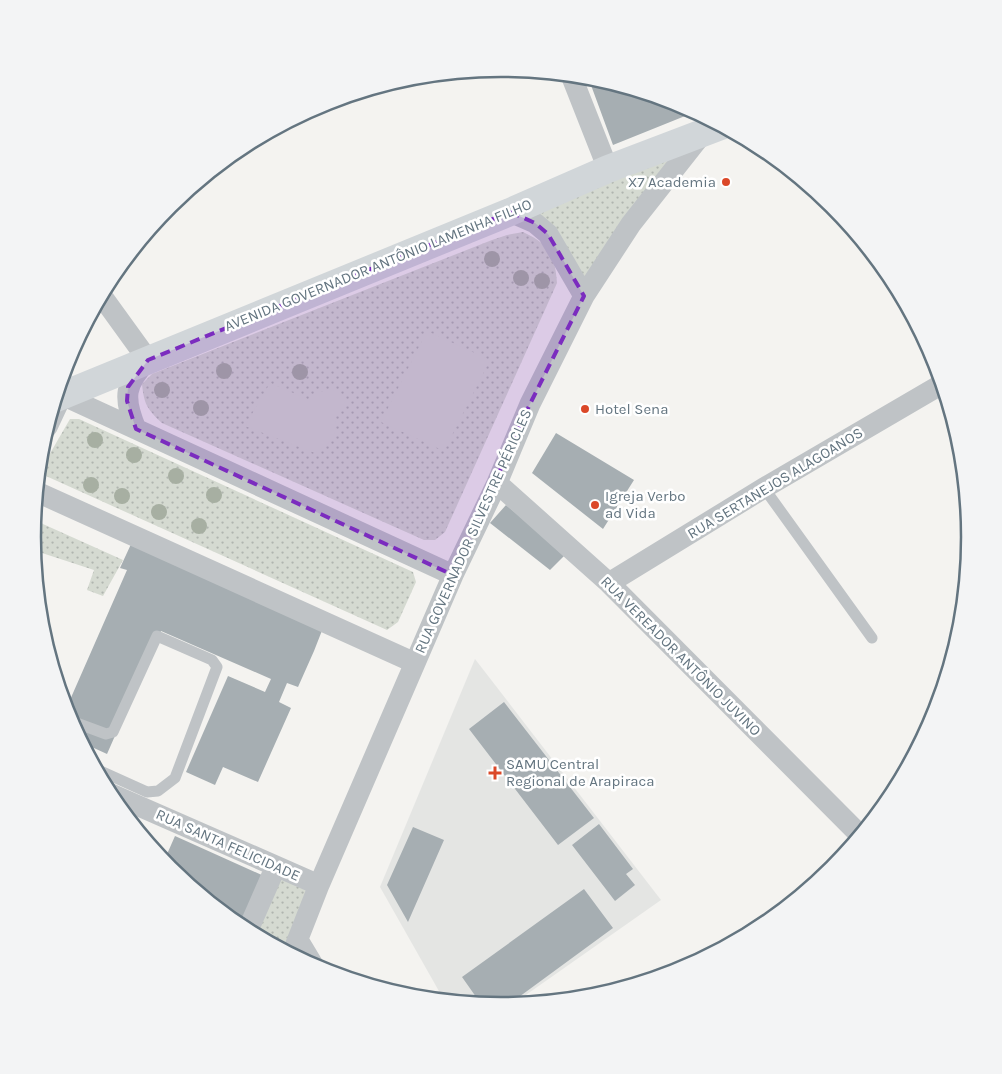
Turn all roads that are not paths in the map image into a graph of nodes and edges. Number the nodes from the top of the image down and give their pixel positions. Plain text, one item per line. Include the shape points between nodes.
1 (574, 83) edge
2 (711, 130) edge
3 (608, 169) junction
4 (510, 212) junction
5 (584, 296) junction
6 (106, 302) edge
7 (148, 360) junction
8 (936, 388) edge
9 (64, 395) edge
10 (63, 399) edge
11 (136, 429) junction
12 (497, 483) junction
13 (764, 488) junction
14 (43, 495) edge
15 (453, 575) junction
16 (608, 584) junction
17 (872, 638) dead end
18 (414, 663) junction
19 (82, 725) edge
20 (108, 774) edge
21 (124, 800) edge
22 (856, 830) edge
23 (276, 866) junction
24 (319, 885) junction
25 (251, 922) edge
26 (295, 947) edge

1 - 3 street
2 - 3 main road, AVENIDA GOVERNADOR ANTÔNIO LAMENHA FILHO
2 - 5 street, RUA GOVERNADOR SILVESTRE PÉRICLES via 631,224
3 - 4 main road, AVENIDA GOVERNADOR ANTÔNIO LAMENHA FILHO
4 - 5 street via 535,223 548,234
4 - 7 main road, AVENIDA GOVERNADOR ANTÔNIO LAMENHA FILHO
5 - 12 street, RUA GOVERNADOR SILVESTRE PÉRICLES via 530,404
6 - 7 street
7 - 9 main road, AVENIDA GOVERNADOR ANTÔNIO LAMENHA FILHO
7 - 11 street via 128,387 127,401
8 - 13 street, RUA SERTANEJOS ALAGOANOS
10 - 11 street
11 - 15 street
12 - 15 street, RUA GOVERNADOR SILVESTRE PÉRICLES
12 - 16 street, RUA VEREADOR ANTÔNIO JUVINO
13 - 16 street, RUA SERTANEJOS ALAGOANOS
13 - 17 lane
14 - 18 street
15 - 18 street, RUA GOVERNADOR SILVESTRE PÉRICLES
16 - 22 street, RUA VEREADOR ANTÔNIO JUVINO
18 - 24 street, RUA GOVERNADOR SILVESTRE PÉRICLES
19 - 20 lane via 106,734 113,732 157,636 212,660 217,667 174,778 158,791 147,792
21 - 23 street, RUA SANTA FELICIDADE
23 - 24 street, RUA SANTA FELICIDADE
23 - 25 street
24 - 26 street, RUA GOVERNADOR SILVESTRE PÉRICLES

